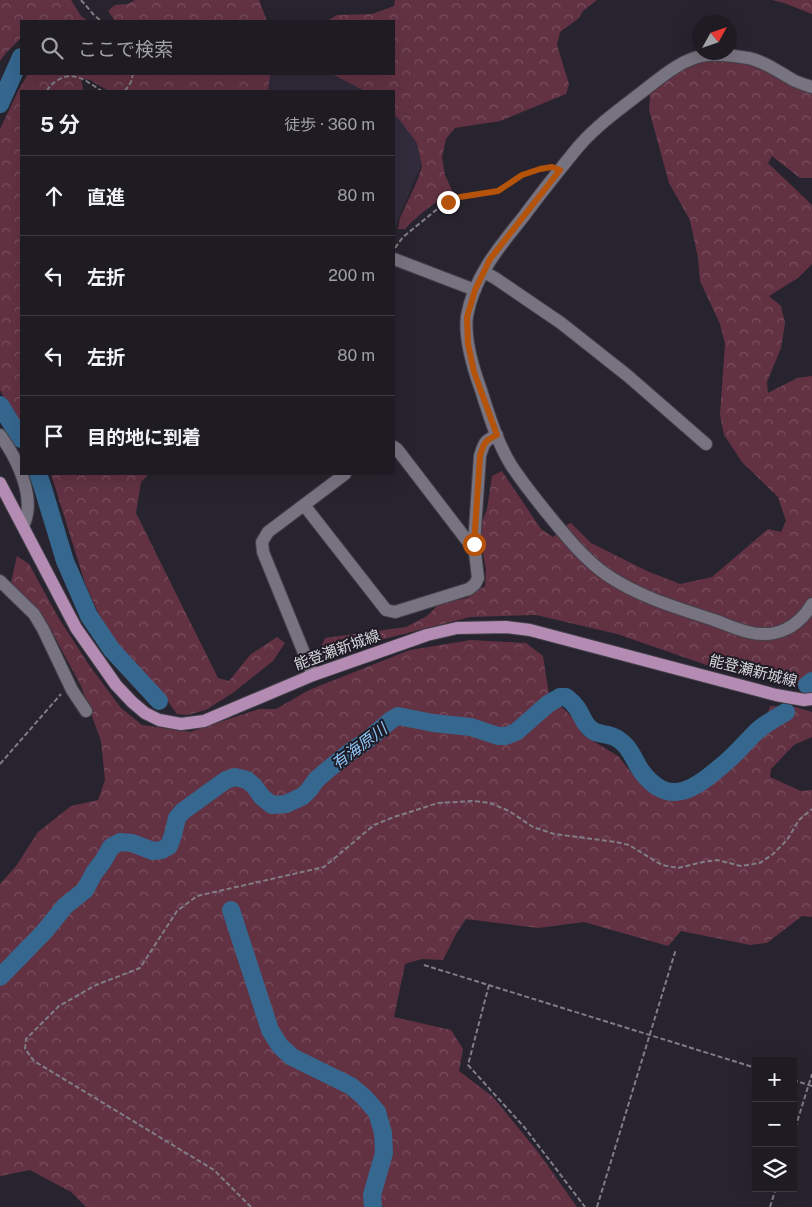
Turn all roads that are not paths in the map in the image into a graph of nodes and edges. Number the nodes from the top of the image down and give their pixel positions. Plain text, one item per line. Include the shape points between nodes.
1 (812, 87) edge
2 (395, 259) edge
3 (484, 272) junction
4 (475, 290) junction
5 (0, 435) edge
6 (497, 435) junction
7 (706, 444) dead end
8 (395, 448) edge
9 (17, 451) edge
10 (20, 464) edge
11 (23, 475) edge
12 (344, 475) edge
13 (0, 483) edge
14 (304, 505) junction
15 (23, 526) junction
16 (474, 544) junction
17 (0, 581) edge
18 (812, 604) edge
19 (313, 675) junction
20 (812, 699) edge
21 (86, 711) dead end

1 - 3 street via 751,58 706,55 687,61 603,122 584,140 490,259
2 - 4 street
3 - 4 street
3 - 7 street via 561,323
4 - 6 street via 467,317 468,344 474,372
5 - 9 street
6 - 16 street via 487,440 480,456
6 - 18 street via 510,464 557,525 607,575 632,590 750,632 771,634 786,630 808,612
8 - 16 street via 469,543
9 - 10 street
11 - 15 street via 28,506
12 - 14 street
13 - 15 main road, 能登瀬新城線
14 - 16 street via 386,610 395,612 469,589 478,578
14 - 19 street via 268,532 262,542 263,552
15 - 19 main road, 能登瀬新城線 via 76,628 116,685 145,713 159,720 181,724 204,721
17 - 21 street via 34,614
19 - 20 main road, 能登瀬新城線 via 427,635 457,628 506,627 530,630 776,695

